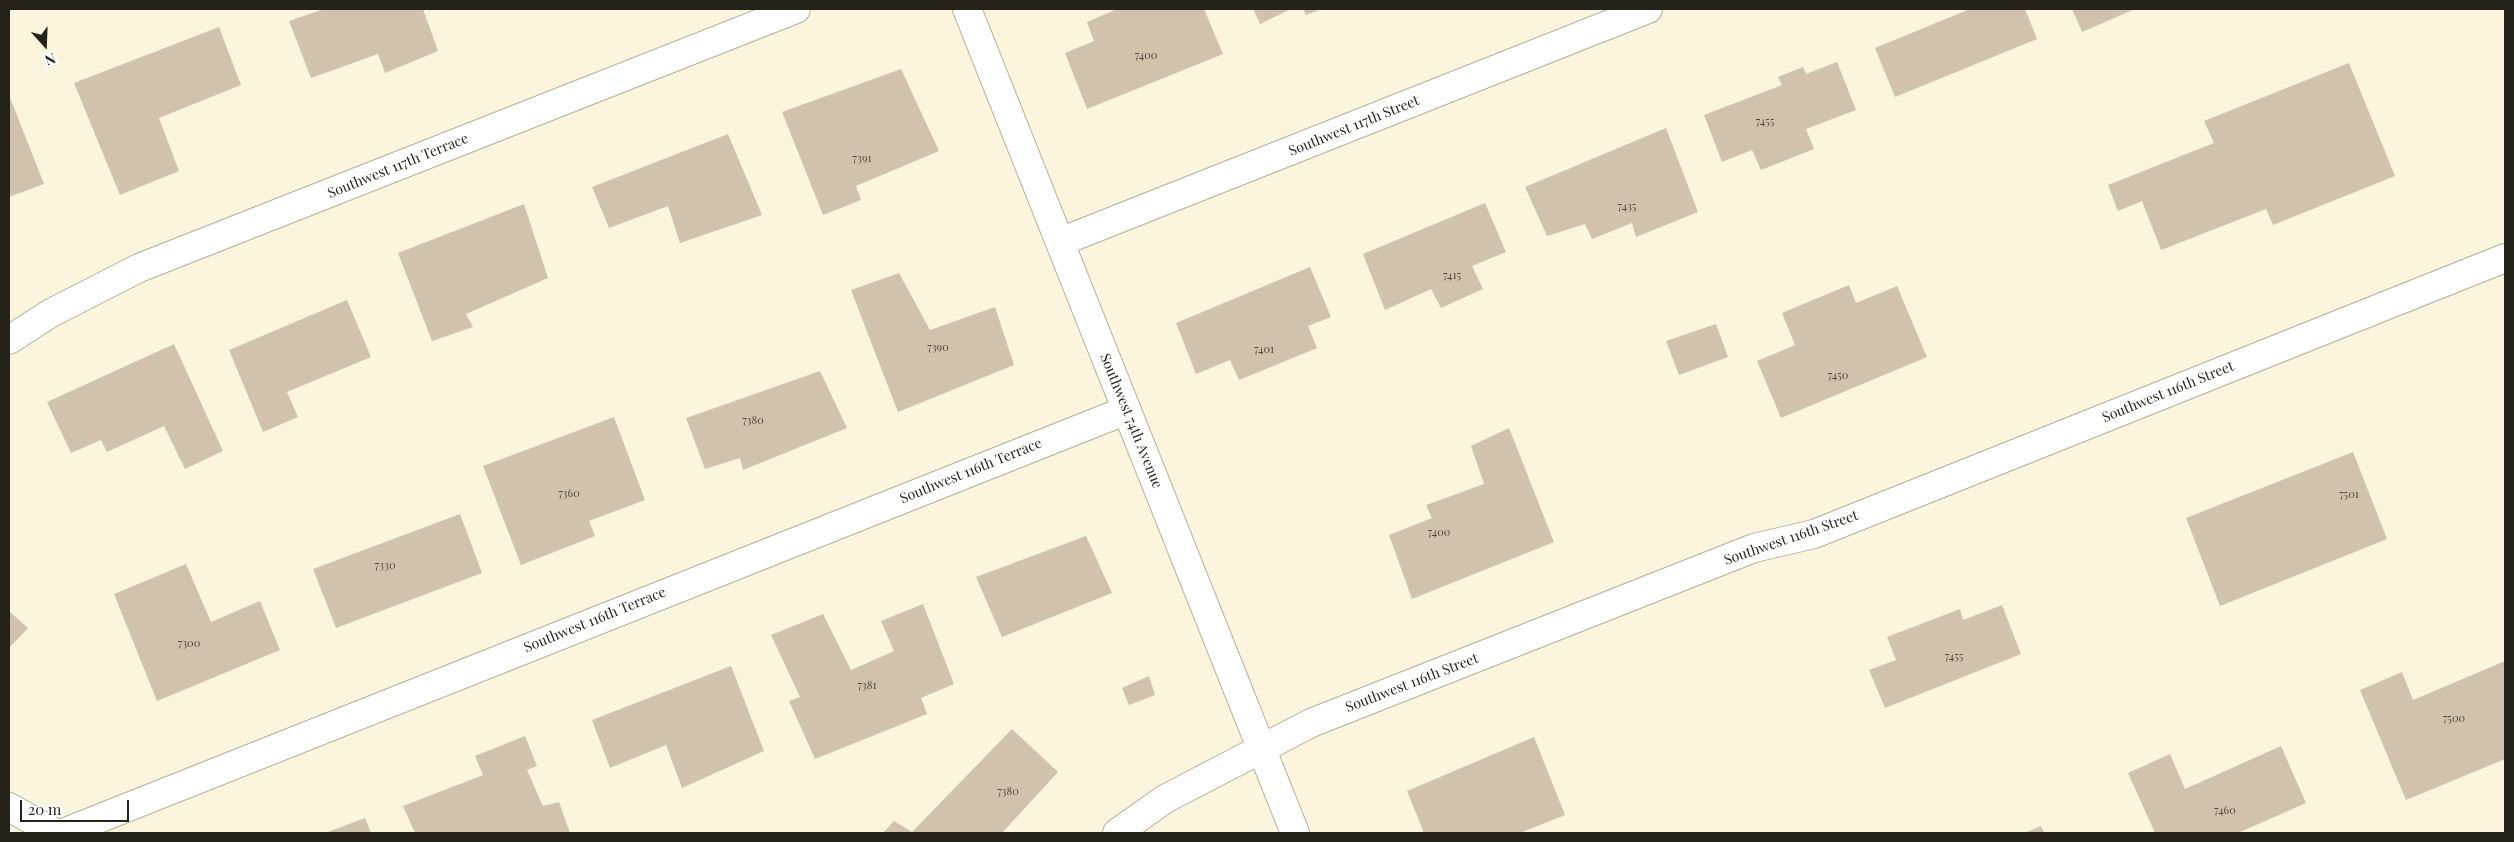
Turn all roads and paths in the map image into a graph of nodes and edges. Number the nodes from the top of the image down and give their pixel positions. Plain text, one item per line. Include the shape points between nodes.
1 (796, 9) edge
2 (967, 9) edge
3 (1648, 9) edge
4 (1060, 242) junction
5 (2505, 258) edge
6 (9, 340) edge
7 (1127, 410) junction
8 (1261, 750) junction
9 (9, 807) edge
10 (55, 833) edge
11 (63, 833) edge
12 (1117, 833) edge
13 (1295, 833) edge

1 - 6 street, Southwest 117th Terrace via 139,268 52,313
2 - 4 street, Southwest 74th Avenue
3 - 4 street, Southwest 117th Street
4 - 7 street, Southwest 74th Avenue
5 - 8 street, Southwest 116th Street via 1814,534 1754,548 1311,723
7 - 8 street, Southwest 74th Avenue
7 - 11 street, Southwest 116th Terrace
8 - 12 street, Southwest 116th Street via 1165,799
8 - 13 street, Southwest 74th Avenue
9 - 10 street

